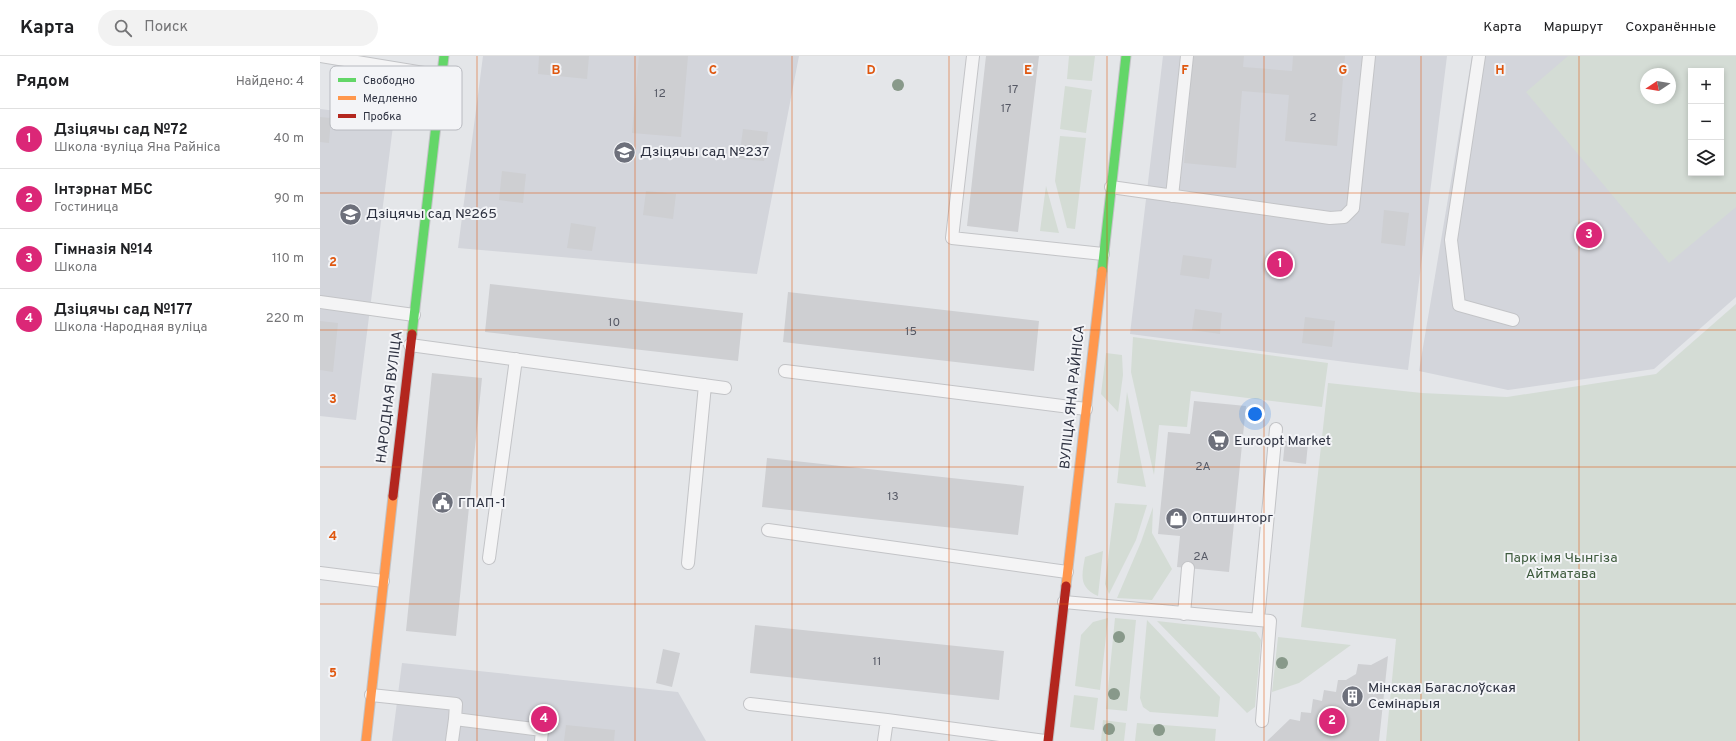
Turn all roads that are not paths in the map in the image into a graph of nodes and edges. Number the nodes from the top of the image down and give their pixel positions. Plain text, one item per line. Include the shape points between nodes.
1 (321, 56) edge
2 (444, 56) edge
3 (973, 56) edge
4 (1126, 56) edge
5 (1187, 56) edge
6 (1369, 56) edge
7 (1480, 56) edge
8 (382, 66) edge
9 (443, 66) edge
10 (436, 130) edge
11 (1111, 187) junction
12 (1172, 196) junction
13 (1103, 254) junction
14 (320, 302) edge
15 (414, 315) junction
16 (1514, 320) dead end
17 (410, 345) junction
18 (516, 359) junction
19 (786, 371) dead end
20 (705, 385) junction
21 (725, 388) dead end
22 (1086, 410) junction
23 (1276, 429) dead end
24 (768, 530) dead end
25 (489, 558) dead end
26 (688, 562) dead end
27 (1188, 568) dead end
28 (1067, 572) junction
29 (320, 573) edge
30 (383, 580) junction
31 (1064, 602) junction
32 (1184, 614) junction
33 (1258, 620) junction
34 (371, 695) junction
35 (750, 704) dead end
36 (455, 719) junction
37 (886, 720) junction
38 (1262, 721) dead end
39 (366, 741) edge
40 (452, 741) edge
41 (541, 741) edge
42 (884, 741) edge
43 (1046, 741) edge

1 - 8 lane
2 - 9 street, НАРОДНАЯ ВУЛІЦА
3 - 13 lane via 952,238
4 - 11 street, ВУЛІЦА ЯНА РАЙНІСА
5 - 12 lane
6 - 12 lane via 1353,208 1344,217 1330,218
7 - 16 lane via 1451,240 1458,298 1459,305
10 - 15 street, НАРОДНАЯ ВУЛІЦА
11 - 12 lane
11 - 13 street, ВУЛІЦА ЯНА РАЙНІСА
13 - 22 street, ВУЛІЦА ЯНА РАЙНІСА
14 - 15 lane
15 - 17 street, НАРОДНАЯ ВУЛІЦА
17 - 18 lane
17 - 30 street, НАРОДНАЯ ВУЛІЦА
18 - 20 lane
18 - 25 lane
19 - 22 lane
20 - 21 lane
20 - 26 lane
22 - 28 street, ВУЛІЦА ЯНА РАЙНІСА
23 - 33 lane
24 - 28 lane
27 - 32 lane
28 - 31 street, ВУЛІЦА ЯНА РАЙНІСА
29 - 30 lane
30 - 34 street, НАРОДНАЯ ВУЛІЦА
31 - 32 lane
31 - 43 street, ВУЛІЦА ЯНА РАЙНІСА
32 - 33 lane
33 - 38 lane via 1270,621
34 - 36 lane via 456,704
34 - 39 street, НАРОДНАЯ ВУЛІЦА
35 - 37 lane
36 - 40 lane
36 - 41 lane via 542,730
37 - 42 lane
37 - 43 lane

